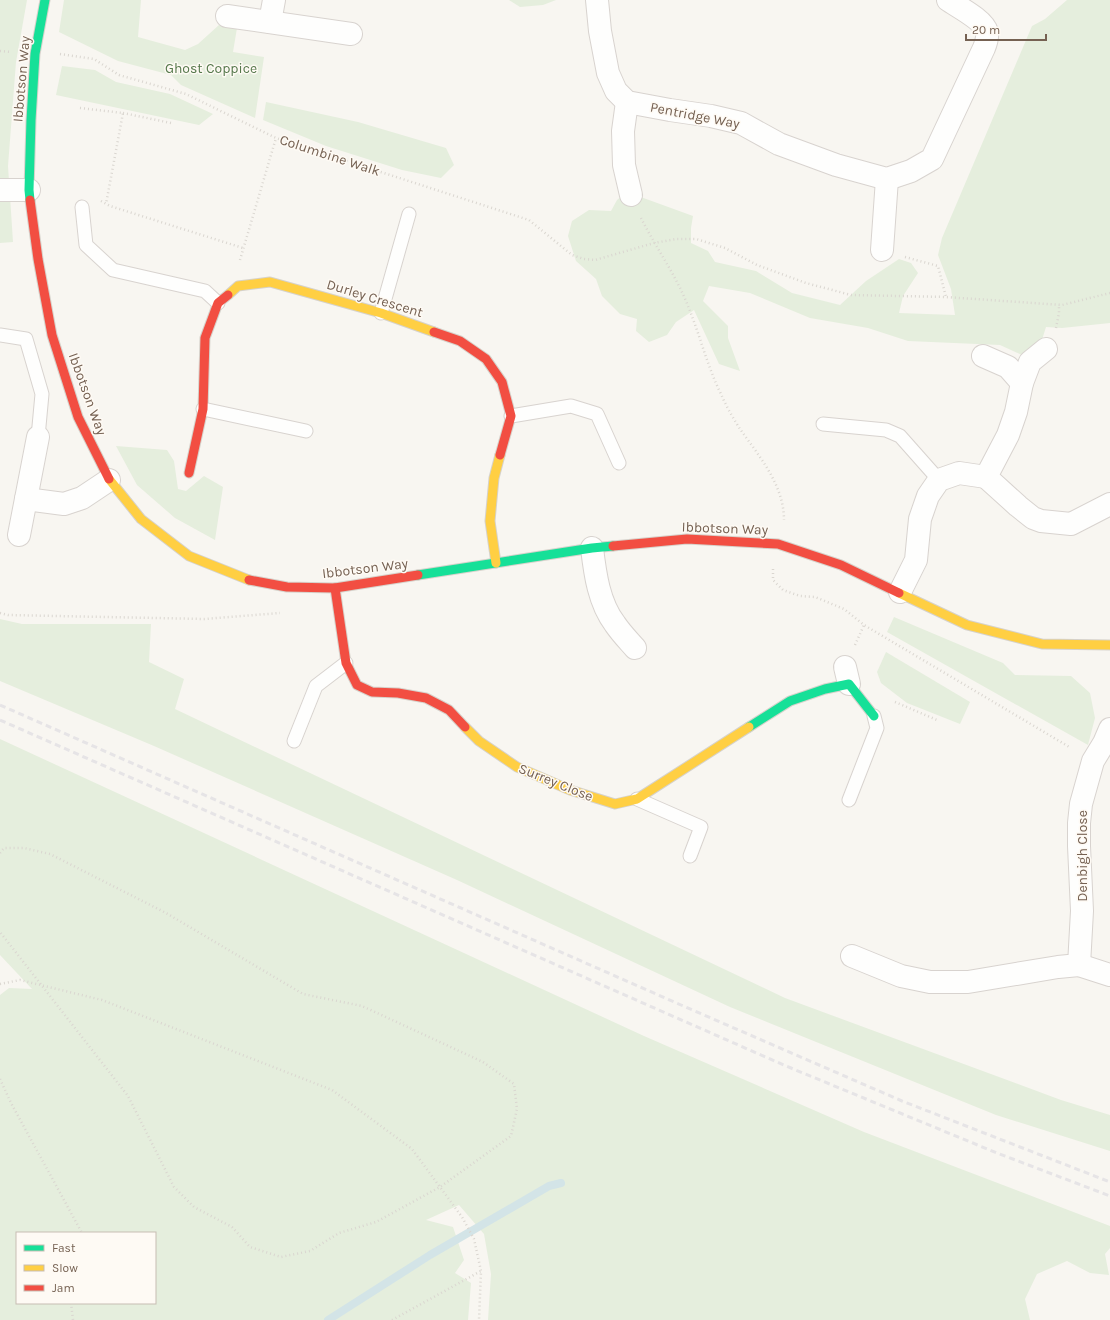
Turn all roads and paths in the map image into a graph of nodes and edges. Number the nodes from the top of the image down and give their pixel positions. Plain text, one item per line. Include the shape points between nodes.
1 (45, 0) edge
2 (274, 0) edge
3 (597, 0) edge
4 (948, 0) edge
5 (227, 16) dead end
6 (270, 22) junction
7 (351, 34) dead end
8 (0, 51) edge
9 (35, 54) junction
10 (627, 102) junction
11 (80, 108) dead end
12 (123, 113) junction
13 (171, 123) dead end
14 (276, 138) junction
15 (887, 179) junction
16 (0, 190) edge
17 (30, 190) junction
18 (632, 195) joint
19 (100, 201) dead end
20 (106, 204) junction
21 (82, 207) dead end
22 (409, 214) dead end
23 (654, 243) junction
24 (243, 248) junction
25 (882, 250) joint
26 (238, 286) junction
27 (1110, 293) edge
28 (946, 297) junction
29 (218, 303) junction
30 (381, 313) junction
31 (0, 335) edge
32 (1046, 348) dead end
33 (983, 356) dead end
34 (1022, 383) junction
35 (203, 409) junction
36 (511, 416) junction
37 (823, 424) dead end
38 (306, 431) dead end
39 (38, 437) joint
40 (619, 463) dead end
41 (189, 473) dead end
42 (986, 477) junction
43 (109, 480) junction
44 (939, 480) junction
45 (26, 499) junction
46 (1110, 504) edge
47 (19, 535) dead end
48 (778, 544) junction
49 (592, 548) junction
50 (496, 563) junction
51 (335, 588) junction
52 (900, 592) junction
53 (283, 612) dead end
54 (0, 613) edge
55 (1110, 645) edge
56 (635, 648) dead end
57 (346, 663) junction
58 (874, 716) junction
59 (937, 720) dead end
60 (1110, 729) edge
61 (294, 741) dead end
62 (1093, 761) junction
63 (636, 799) junction
64 (849, 800) dead end
65 (0, 853) edge
66 (690, 856) dead end
67 (0, 932) edge
68 (852, 956) dead end
69 (1079, 966) junction
70 (1110, 975) edge
71 (0, 984) edge
72 (40, 985) junction
73 (0, 1079) edge
74 (440, 1187) junction
75 (81, 1232) edge
76 (481, 1271) junction
77 (71, 1304) edge
78 (73, 1320) edge
79 (392, 1320) edge
80 (479, 1320) edge

1 - 9 street, Ibbotson Way
2 - 6 street
3 - 10 street via 608,73 616,91
4 - 15 street via 981,22 987,39 984,48 932,159 911,171
5 - 6 street
6 - 7 street
8 - 9 path, Columbine Walk
9 - 14 path, Columbine Walk via 64,54 94,59 119,75 186,94
9 - 17 street, Ibbotson Way
10 - 15 street, Pentridge Way via 741,123 779,144 836,165
10 - 18 street via 623,131 624,165
11 - 12 path
12 - 13 path
12 - 20 path
14 - 23 path, Columbine Walk via 529,220 572,255 584,259 595,260
14 - 24 path
15 - 25 street
16 - 17 street
17 - 43 street, Ibbotson Way via 38,259 52,335 78,418
18 - 23 path
19 - 20 path
20 - 24 path
21 - 29 lane via 86,245 112,270 205,291
22 - 30 lane
23 - 28 path, Columbine Walk via 676,238 696,239 724,248 757,265 806,284 851,295
23 - 48 path via 673,272 688,305 721,395 739,428 772,476 780,497 784,519
24 - 26 path via 237,270
25 - 28 path via 938,266
26 - 29 street
26 - 30 street, Durley Crescent via 270,282
27 - 28 path, Columbine Walk via 1062,305
29 - 35 street via 206,338
30 - 36 street, Durley Crescent via 460,341 486,359 502,382
31 - 39 lane via 26,339 42,394
32 - 34 street via 1030,362
33 - 34 street via 1008,367
34 - 42 street via 1008,435
35 - 38 lane
35 - 41 street
36 - 40 lane via 571,406 596,414
36 - 50 street via 494,478 490,521
37 - 44 lane via 886,430 900,436
39 - 45 street
42 - 44 street via 959,473
42 - 46 street via 1033,518 1041,521 1071,524
43 - 45 street via 82,498 64,504
43 - 51 street, Ibbotson Way via 141,519 189,556 245,579 287,587
44 - 52 street via 928,496 920,518 916,560
45 - 47 street
48 - 49 street, Ibbotson Way via 687,539
48 - 52 street, Ibbotson Way via 842,565
48 - 62 path via 773,580 783,590 800,596 815,597 844,609 864,625
49 - 50 street, Ibbotson Way
49 - 56 street via 601,597 614,623
50 - 51 street, Ibbotson Way
51 - 57 street, Surrey Close
52 - 55 street, Ibbotson Way via 967,624 1042,644
53 - 54 path via 204,619
57 - 61 lane via 316,686
57 - 63 street, Surrey Close via 357,685 372,692 426,698 449,710 479,741 518,766 570,790 615,804
58 - 59 path via 891,701
58 - 63 street, Surrey Close via 847,675 825,689 790,701
58 - 64 lane via 876,728
60 - 62 street, Denbigh Close
62 - 69 street, Denbigh Close via 1081,804 1079,823 1082,911
63 - 66 lane via 701,827
65 - 74 path via 4,848 24,848 50,854 166,913 303,994 362,1006 483,1062 514,1084 517,1109 511,1136
67 - 72 path
68 - 69 street via 901,976 930,982 968,982
69 - 70 street
71 - 72 path via 20,980
72 - 74 path via 102,1000 332,1090 412,1149
72 - 74 path via 128,1096 174,1187 194,1207 232,1227 250,1247 281,1257 310,1251 339,1233 376,1222
73 - 75 path
74 - 76 path via 474,1238
76 - 79 path
76 - 80 path
77 - 78 path

